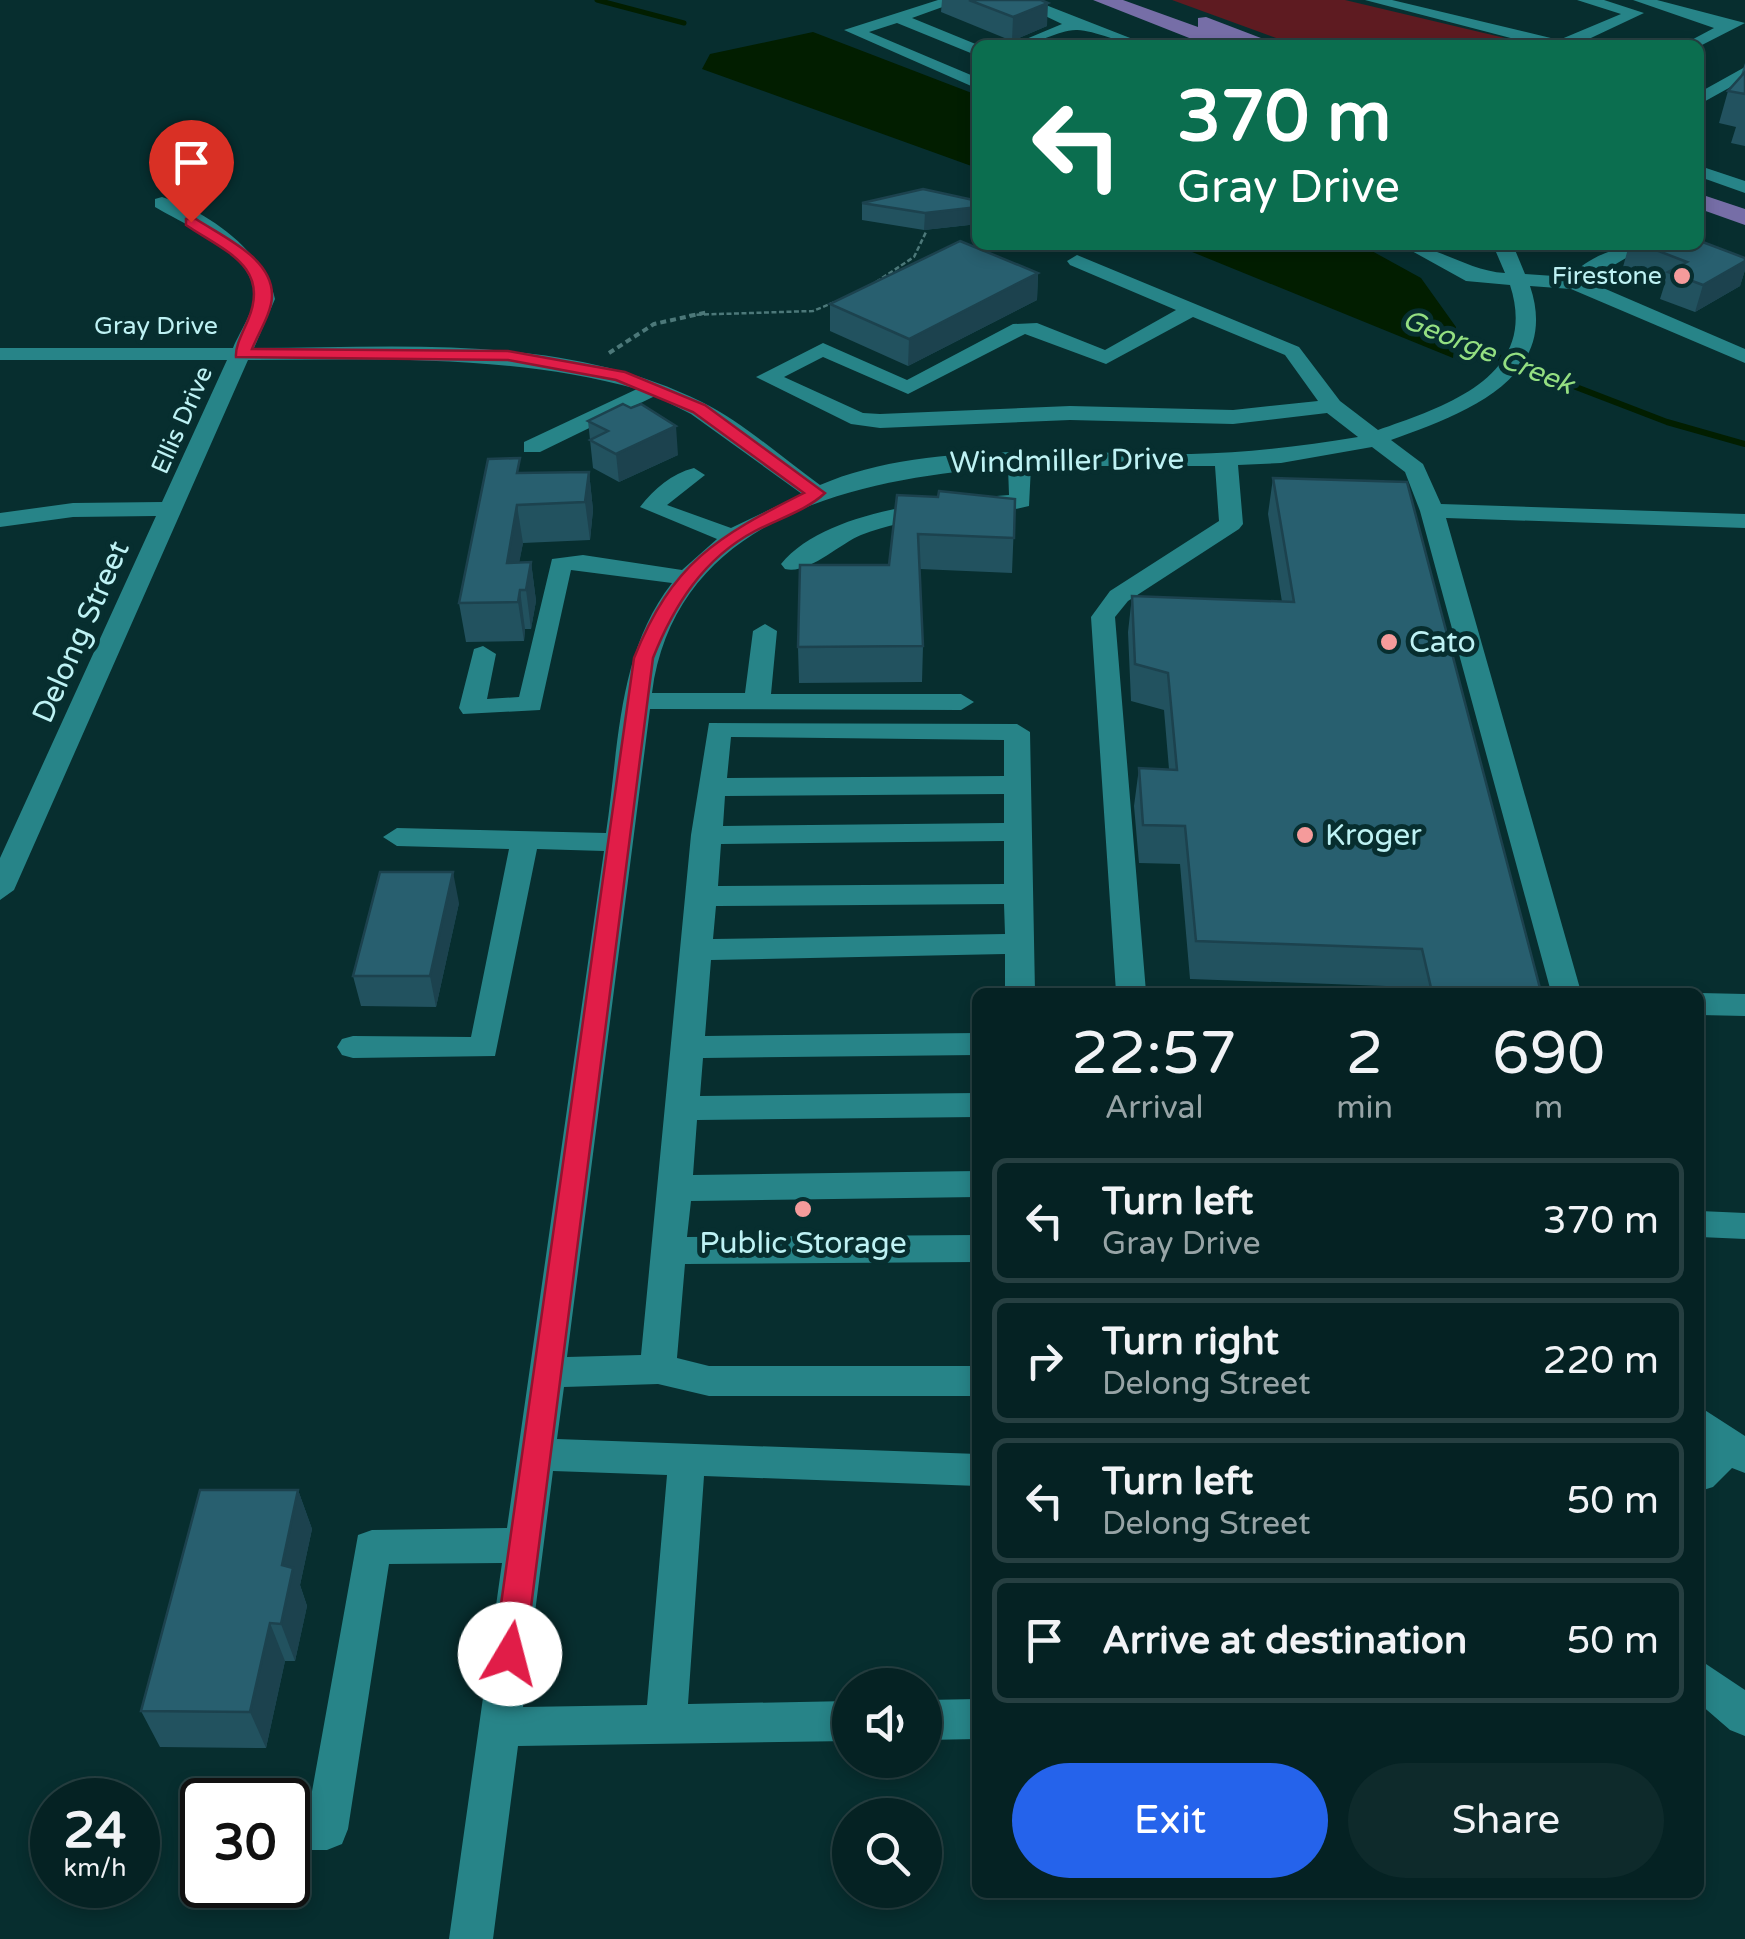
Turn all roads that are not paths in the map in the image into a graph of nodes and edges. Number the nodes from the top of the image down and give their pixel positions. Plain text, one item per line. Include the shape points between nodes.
1 (954, 0) edge
2 (1020, 0) edge
3 (1103, 0) edge
4 (1144, 0) edge
5 (1373, 0) edge
6 (1585, 0) edge
7 (1641, 0) edge
8 (1467, 6) dead end
9 (1442, 16) junction
10 (898, 18) junction
11 (1737, 23) edge
12 (1076, 24) junction
13 (1033, 40) edge
14 (1125, 40) edge
15 (1213, 40) edge
16 (1254, 40) edge
17 (1540, 40) edge
18 (1572, 40) edge
19 (1701, 40) edge
20 (972, 49) edge
21 (972, 61) edge
22 (947, 70) junction
23 (1745, 72) edge
24 (972, 81) edge
25 (1704, 97) edge
26 (1704, 172) edge
27 (1745, 187) edge
28 (162, 203) dead end
29 (1704, 203) edge
30 (1745, 218) edge
31 (1704, 219) edge
32 (1745, 234) edge
33 (1421, 250) edge
34 (1505, 250) edge
35 (1628, 250) edge
36 (1077, 261) dead end
37 (1515, 277) junction
38 (1574, 283) junction
39 (1192, 309) junction
40 (0, 354) edge
41 (242, 354) junction
42 (1745, 357) edge
43 (655, 388) junction
44 (1332, 406) junction
45 (1375, 440) junction
46 (532, 447) dead end
47 (1019, 456) junction
48 (1226, 458) junction
49 (694, 475) dead end
50 (816, 493) junction
51 (172, 509) junction
52 (1432, 511) junction
53 (0, 520) edge
54 (1745, 521) edge
55 (734, 536) junction
56 (793, 564) dead end
57 (686, 578) junction
58 (766, 631) dead end
59 (483, 654) dead end
60 (638, 702) junction
61 (961, 702) dead end
62 (757, 704) junction
63 (1019, 785) junction
64 (711, 787) junction
65 (1020, 832) junction
66 (705, 835) junction
67 (398, 838) dead end
68 (525, 842) junction
69 (619, 842) junction
70 (0, 890) edge
71 (1022, 894) junction
72 (700, 896) junction
73 (1021, 944) junction
74 (696, 950) junction
75 (1020, 988) edge
76 (1131, 988) edge
77 (1565, 988) edge
78 (1704, 1004) edge
79 (1745, 1006) edge
80 (972, 1044) edge
81 (353, 1047) dead end
82 (688, 1048) junction
83 (972, 1104) edge
84 (683, 1108) junction
85 (972, 1184) edge
86 (676, 1188) junction
87 (1704, 1224) edge
88 (1745, 1226) edge
89 (972, 1248) edge
90 (670, 1250) junction
91 (658, 1369) junction
92 (548, 1373) junction
93 (972, 1381) edge
94 (1704, 1426) edge
95 (1738, 1451) edge
96 (536, 1454) junction
97 (687, 1460) junction
98 (972, 1470) edge
99 (1704, 1472) edge
100 (524, 1545) junction
101 (1704, 1682) edge
102 (1745, 1716) edge
103 (972, 1719) edge
104 (942, 1720) edge
105 (832, 1721) edge
106 (666, 1724) junction
107 (500, 1727) junction
108 (310, 1829) edge
109 (471, 1939) edge

1 - 10 street
2 - 12 street
3 - 15 main road
4 - 16 main road
5 - 9 street
6 - 18 street via 1636,13
7 - 11 street
8 - 9 street
9 - 17 street
10 - 20 street
10 - 22 street via 854,30
11 - 19 street
12 - 13 street
12 - 14 street
21 - 22 street
22 - 24 street
23 - 25 street
26 - 27 street
28 - 41 street via 247,260 261,277 265,299
29 - 30 main road
31 - 32 main road
33 - 37 street via 1473,277
34 - 37 street, Windmiller Drive
35 - 38 street
36 - 39 street
37 - 38 street
37 - 45 street, Windmiller Drive via 1527,330 1510,365 1470,401
38 - 42 street
39 - 44 street via 1292,351
39 - 44 street via 1106,358 1020,328 908,388 823,349 767,377 859,419 880,421 1070,413 1233,417
40 - 41 street, Gray Drive
41 - 43 street, Gray Drive via 491,355 593,369
41 - 51 street, Ellis Drive
43 - 46 street
43 - 50 street, Gray Drive via 722,423
44 - 45 street
45 - 48 street, Windmiller Drive
45 - 52 street via 1416,469
47 - 48 street, Windmiller Drive
47 - 50 street, Windmiller Drive via 933,463
47 - 56 street via 1021,501 886,516 824,541
48 - 76 street via 1231,524 1119,596 1103,616
49 - 55 street via 652,508
50 - 55 street, Windmiller Drive
51 - 53 street via 74,510
51 - 70 street, Delong Street
52 - 54 street
52 - 77 street
55 - 57 street, Windmiller Drive
57 - 59 street via 560,564 531,704 472,708
57 - 60 street, Windmiller Drive via 651,633
58 - 62 street
60 - 62 street
60 - 69 street, Windmiller Drive
61 - 62 street
63 - 64 street
63 - 64 street via 1017,732 718,729
63 - 65 street
64 - 66 street
65 - 66 street
65 - 71 street
66 - 72 street
67 - 68 street
68 - 69 street
68 - 81 street via 484,1048
69 - 92 street, Windmiller Drive
71 - 72 street
71 - 73 street
72 - 74 street
73 - 74 street
73 - 75 street
74 - 82 street
78 - 79 street
80 - 82 street
82 - 84 street
83 - 84 street
84 - 86 street
85 - 86 street
86 - 90 street
87 - 88 street
89 - 90 street
90 - 91 street
91 - 92 street
91 - 93 street via 709,1381
92 - 96 street, Windmiller Drive
94 - 95 street
95 - 99 street
96 - 97 street
96 - 100 street, Windmiller Drive
97 - 98 street
97 - 106 street
100 - 107 street, Windmiller Drive
100 - 108 street via 372,1546 327,1829
101 - 102 street
103 - 104 street
105 - 106 street
106 - 107 street
107 - 109 street, Windmiller Drive

